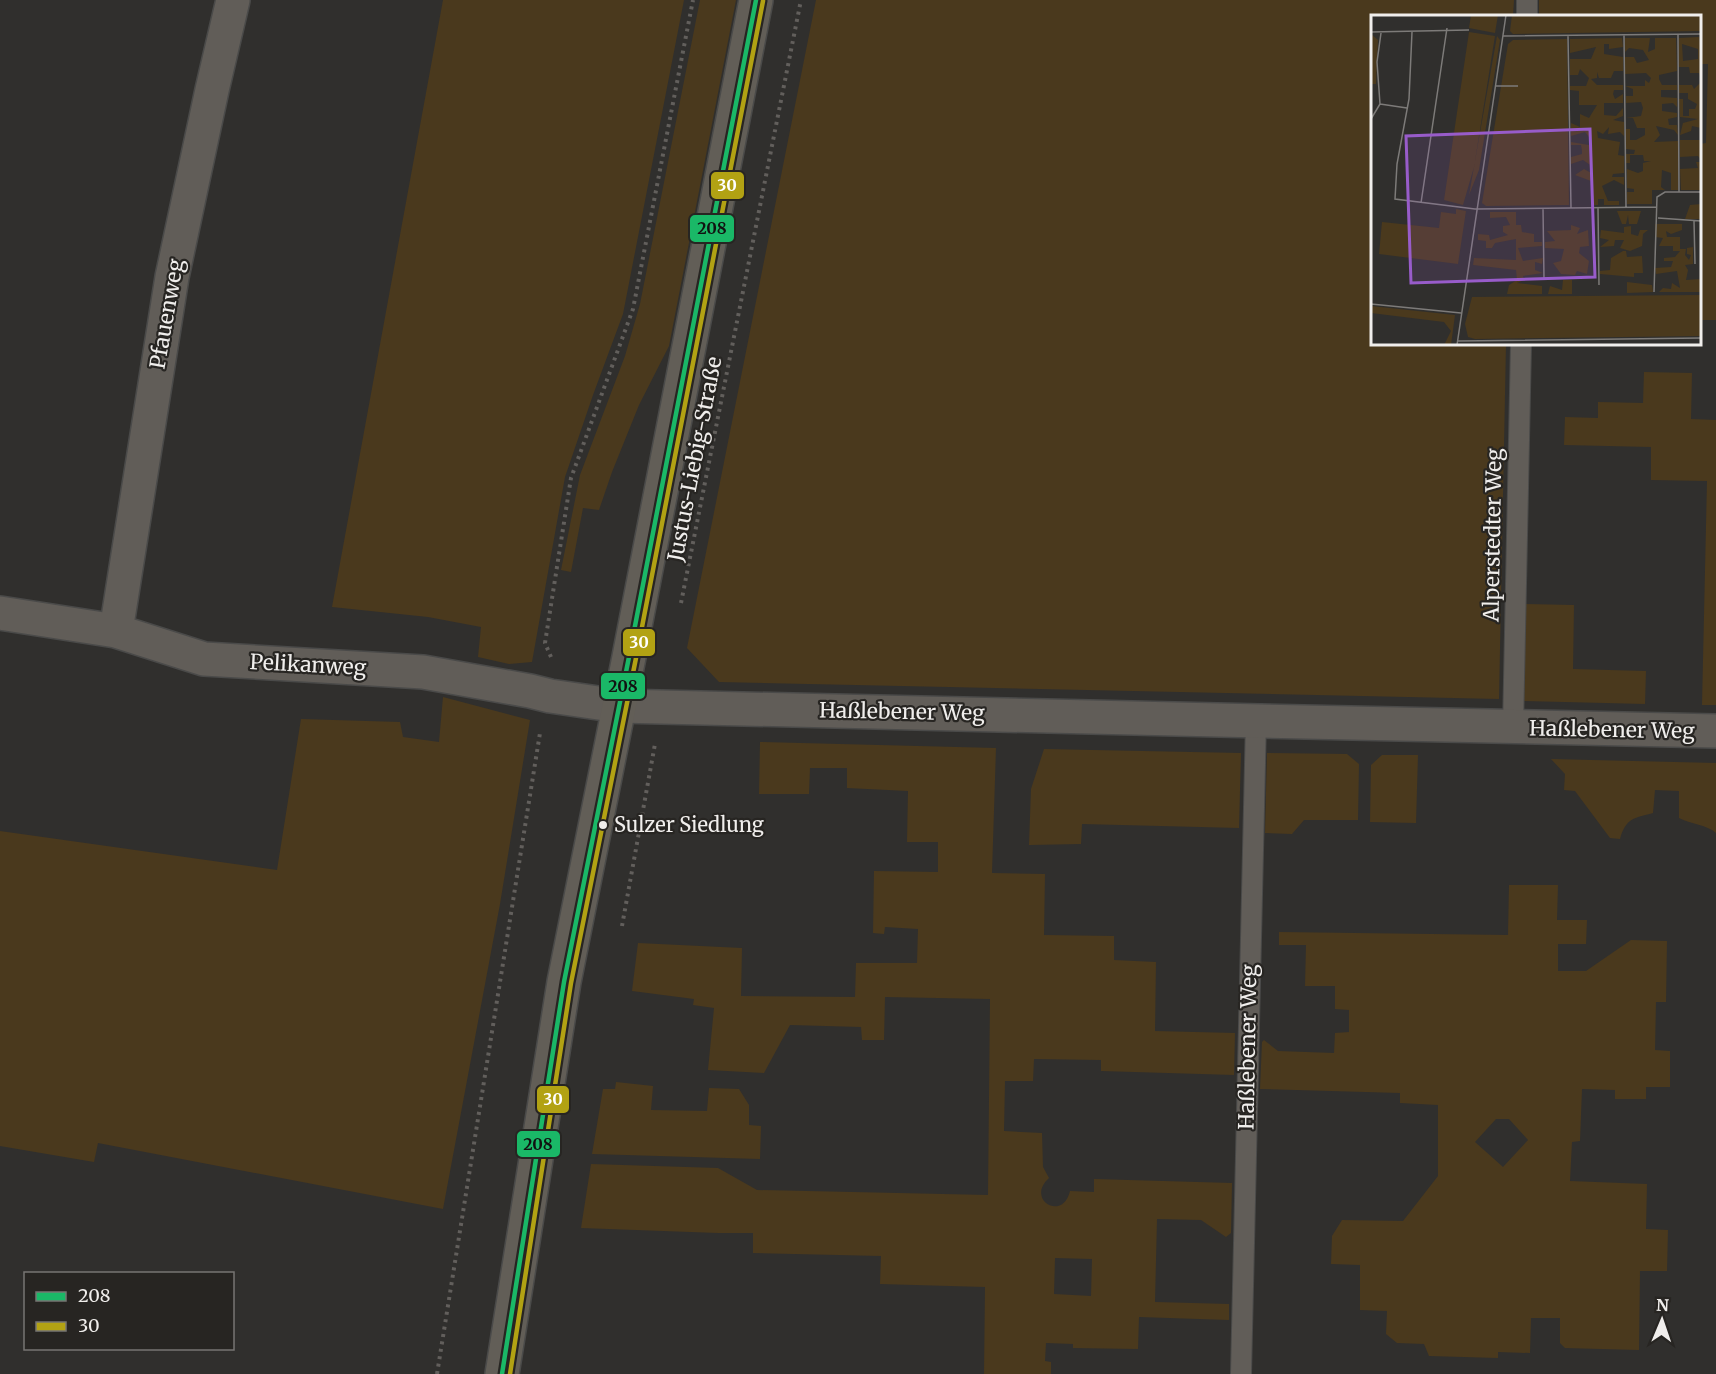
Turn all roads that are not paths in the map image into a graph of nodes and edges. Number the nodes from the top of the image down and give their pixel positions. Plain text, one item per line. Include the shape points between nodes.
1 (233, 0) edge
2 (756, 0) edge
3 (1521, 345) edge
4 (0, 613) edge
5 (116, 631) junction
6 (620, 706) junction
7 (1256, 720) junction
8 (1514, 728) junction
9 (1716, 731) edge
10 (502, 1374) edge
11 (1241, 1374) edge

1 - 5 street, Pfauenweg via 172,277
2 - 6 main road
3 - 8 lane, Alperstedter Weg
4 - 5 street, Pelikanweg
5 - 6 street, Pelikanweg via 204,659 423,672
6 - 7 street, Haßlebener Weg
6 - 10 main road via 564,982
7 - 8 street, Haßlebener Weg
7 - 11 lane, Haßlebener Weg
8 - 9 street, Haßlebener Weg

